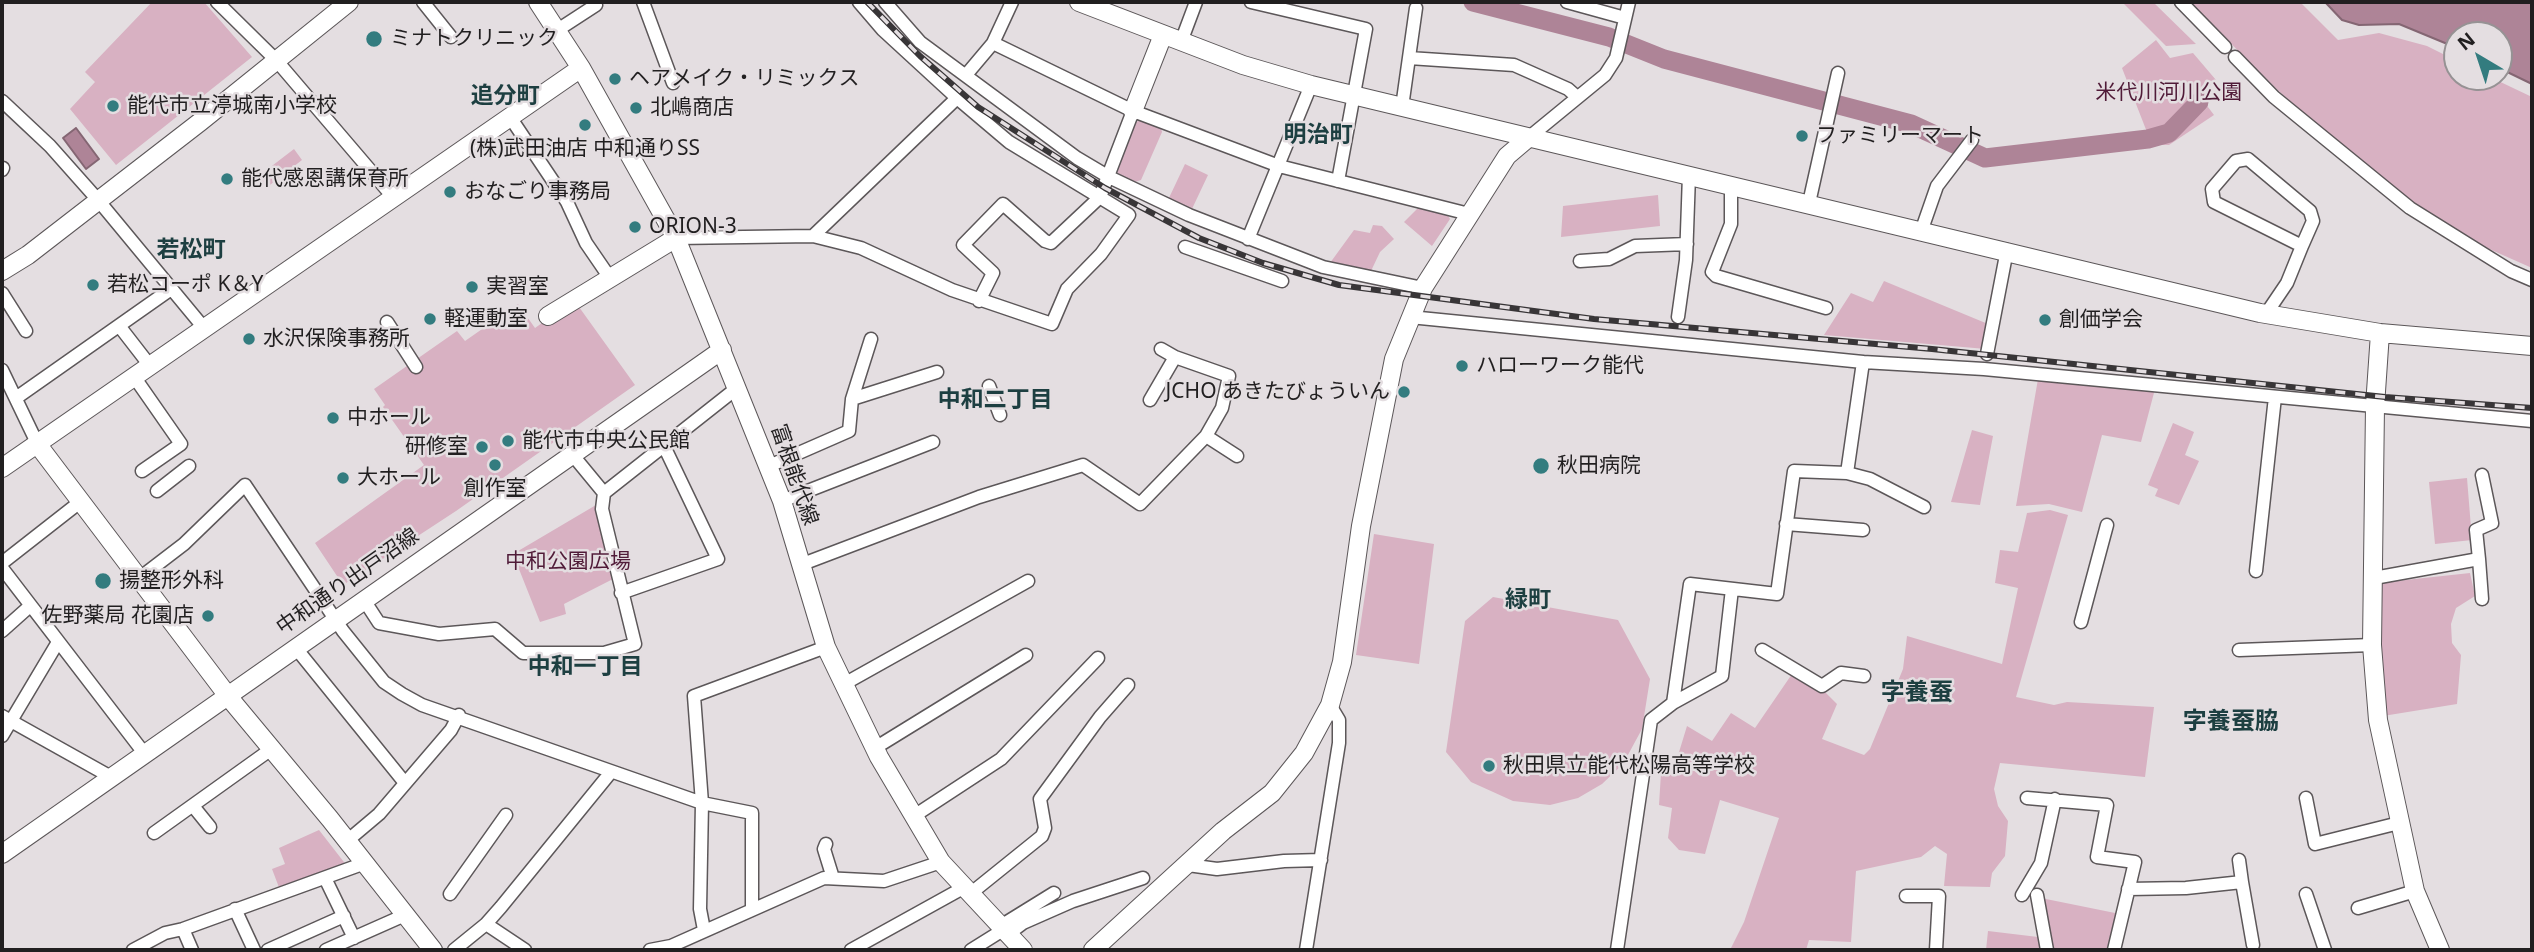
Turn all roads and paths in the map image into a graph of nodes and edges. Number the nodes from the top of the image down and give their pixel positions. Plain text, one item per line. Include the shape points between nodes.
1 (217, 2) edge
2 (349, 2) edge
3 (424, 2) edge
4 (538, 2) edge
5 (643, 2) edge
6 (859, 2) edge
7 (885, 2) edge
8 (1012, 2) edge
9 (1079, 2) edge
10 (1196, 2) edge
11 (1251, 2) edge
12 (1567, 2) edge
13 (1629, 2) edge
14 (2180, 2) edge
15 (596, 5) dead end
16 (1416, 8) dead end
17 (1624, 22) junction
18 (555, 31) junction
19 (1163, 35) junction
20 (451, 37) dead end
21 (1181, 42) junction
22 (993, 43) junction
23 (2225, 47) dead end
24 (2235, 57) dead end
25 (1409, 58) junction
26 (276, 60) junction
27 (581, 68) junction
28 (1838, 74) dead end
29 (966, 75) junction
30 (673, 83) dead end
31 (1311, 85) junction
32 (1354, 94) junction
33 (1577, 97) junction
34 (957, 98) junction
35 (2, 101) edge
36 (1402, 107) junction
37 (1133, 111) junction
38 (510, 117) junction
39 (1527, 139) junction
40 (1972, 140) dead end
41 (1279, 166) junction
42 (1689, 175) junction
43 (1109, 177) junction
44 (1338, 181) junction
45 (1731, 185) junction
46 (393, 197) junction
47 (1100, 197) junction
48 (98, 200) junction
49 (1809, 203) junction
50 (1469, 214) junction
51 (1922, 229) junction
52 (813, 236) junction
53 (676, 238) junction
54 (1248, 239) junction
55 (1686, 244) junction
56 (2302, 246) junction
57 (1185, 247) dead end
58 (2007, 250) junction
59 (1580, 261) dead end
60 (2, 271) edge
61 (610, 278) junction
62 (2532, 280) edge
63 (1282, 281) dead end
64 (1423, 288) junction
65 (172, 289) junction
66 (2, 293) edge
67 (979, 301) junction
68 (1826, 308) dead end
69 (2266, 314) junction
70 (548, 316) dead end
71 (1410, 317) junction
72 (1678, 317) dead end
73 (387, 321) dead end
74 (120, 327) junction
75 (204, 328) junction
76 (26, 331) dead end
77 (2381, 332) junction
78 (871, 340) dead end
79 (2532, 346) edge
80 (1161, 349) dead end
81 (722, 350) junction
82 (1987, 354) dead end
83 (1175, 357) junction
84 (1863, 362) junction
85 (416, 367) dead end
86 (151, 368) junction
87 (2, 369) edge
88 (937, 372) dead end
89 (135, 378) junction
90 (989, 386) dead end
91 (737, 388) junction
92 (2275, 397) junction
93 (16, 398) junction
94 (852, 399) junction
95 (1150, 400) dead end
96 (2375, 406) junction
97 (1000, 415) dead end
98 (2532, 421) edge
99 (1206, 436) junction
100 (933, 442) dead end
101 (38, 445) junction
102 (664, 446) junction
103 (571, 453) junction
104 (1237, 456) dead end
105 (189, 466) dead end
106 (769, 466) junction
107 (2, 468) edge
108 (142, 471) dead end
109 (1847, 473) junction
110 (2483, 475) dead end
111 (157, 491) dead end
112 (604, 493) junction
113 (782, 501) junction
114 (79, 502) junction
115 (1924, 507) dead end
116 (1786, 524) junction
117 (2107, 525) dead end
118 (1863, 530) dead end
119 (2479, 559) junction
120 (2, 565) edge
121 (800, 565) junction
122 (2256, 571) dead end
123 (2374, 578) junction
124 (137, 580) junction
125 (1028, 581) dead end
126 (1732, 589) junction
127 (621, 593) junction
128 (2482, 599) dead end
129 (364, 600) junction
130 (30, 606) junction
131 (336, 619) junction
132 (2081, 622) dead end
133 (2, 631) edge
134 (58, 642) junction
135 (2372, 645) junction
136 (296, 647) junction
137 (827, 647) junction
138 (1762, 650) dead end
139 (2239, 650) dead end
140 (1026, 655) dead end
141 (1098, 658) dead end
142 (1864, 676) dead end
143 (844, 684) junction
144 (1128, 685) dead end
145 (226, 695) junction
146 (1673, 703) junction
147 (1330, 705) junction
148 (459, 715) junction
149 (6, 718) edge
150 (2, 736) edge
151 (875, 748) junction
152 (270, 750) junction
153 (144, 753) junction
154 (611, 772) junction
155 (111, 777) junction
156 (405, 783) junction
157 (2027, 797) dead end
158 (2306, 798) dead end
159 (2054, 799) junction
160 (702, 803) junction
161 (193, 806) junction
162 (506, 815) dead end
163 (914, 816) junction
164 (2399, 823) junction
165 (210, 827) dead end
166 (154, 833) dead end
167 (347, 841) junction
168 (826, 844) dead end
169 (2, 854) edge
170 (1321, 860) junction
171 (2239, 860) dead end
172 (941, 862) junction
173 (365, 863) junction
174 (1188, 864) junction
175 (325, 878) junction
176 (833, 878) junction
177 (1143, 878) dead end
178 (2242, 882) junction
179 (2128, 889) junction
180 (967, 891) junction
181 (2414, 891) junction
182 (1054, 893) dead end
183 (450, 894) dead end
184 (2306, 894) dead end
185 (2022, 895) dead end
186 (2037, 895) dead end
187 (1906, 896) dead end
188 (2358, 908) dead end
189 (235, 909) junction
190 (752, 909) junction
191 (405, 915) junction
192 (344, 916) junction
193 (486, 925) junction
194 (183, 929) junction
195 (704, 930) junction
196 (1003, 930) junction
197 (354, 938) junction
198 (2253, 945) dead end
199 (133, 950) edge
200 (192, 950) edge
201 (254, 950) edge
202 (268, 950) edge
203 (326, 950) edge
204 (433, 950) edge
205 (454, 950) edge
206 (525, 950) edge
207 (650, 950) edge
208 (851, 950) edge
209 (971, 950) edge
210 (1023, 950) edge
211 (1093, 950) edge
212 (1306, 950) edge
213 (1617, 950) edge
214 (1936, 950) edge
215 (2047, 950) edge
216 (2114, 950) edge
217 (2325, 950) edge
218 (2441, 950) edge

1 - 26 street
2 - 26 street
3 - 20 street
4 - 18 street, 富根能代線
5 - 30 street
6 - 34 street
7 - 29 street via 920,42
8 - 22 street
9 - 19 street
10 - 21 street
11 - 32 street via 1366,29
12 - 17 street
13 - 17 street
14 - 23 street
15 - 18 street
16 - 25 street
17 - 33 street via 1616,58 1605,75
18 - 27 street, 富根能代線
19 - 21 street
19 - 37 street
21 - 31 street
22 - 29 street
22 - 37 street
24 - 62 street via 2274,97 2410,208
25 - 33 street via 1514,65
25 - 36 street
26 - 46 street
26 - 48 street
27 - 38 street
27 - 53 street, 富根能代線
28 - 49 street
29 - 43 street
31 - 32 street
31 - 41 street
32 - 36 street
32 - 44 street
33 - 39 street
34 - 47 street via 1009,142
34 - 52 street
35 - 48 street
36 - 39 street
37 - 41 street
37 - 43 street
38 - 46 street
38 - 61 street via 567,202 586,243
39 - 42 street
39 - 50 street via 1507,156
40 - 51 street via 1937,186
41 - 44 street
41 - 54 street
42 - 45 street
42 - 55 street
43 - 47 street
43 - 54 street
44 - 50 street
45 - 49 street
45 - 68 street via 1731,223 1712,272
46 - 75 street
47 - 67 street via 1129,215 1101,254 1067,289 1052,324
47 - 67 street via 1051,243 1003,204 962,245 993,273
48 - 60 street
48 - 65 street
49 - 51 street
50 - 64 street
51 - 58 street
52 - 53 street
52 - 67 street via 861,248
53 - 61 street
53 - 81 street, 富根能代線
54 - 64 street via 1323,267
55 - 59 street via 1635,246 1614,257
55 - 72 street
56 - 56 street via 2313,221 2309,211 2248,159 2236,162 2212,189 2214,202
56 - 69 street via 2287,283
57 - 63 street
58 - 69 street
58 - 82 street
61 - 70 street
64 - 71 street
65 - 74 street
65 - 75 street
66 - 76 street
69 - 77 street
71 - 84 street
71 - 147 street via 1394,359 1342,662
73 - 85 street
74 - 86 street
74 - 93 street
75 - 86 street
77 - 79 street
77 - 96 street
78 - 94 street
80 - 83 street
81 - 91 street, 富根能代線
81 - 103 street, 中和通り出戸沼線
83 - 95 street
83 - 99 street via 1229,376 1222,408
84 - 92 street
84 - 109 street
86 - 89 street
87 - 93 street
88 - 94 street
89 - 101 street
89 - 108 street via 180,444
90 - 97 street
91 - 102 street
91 - 106 street, 富根能代線
92 - 96 street
92 - 122 street
93 - 101 street
94 - 106 street via 849,431
96 - 98 street
96 - 123 street
99 - 104 street
99 - 121 street via 1140,503 1083,465 979,497
100 - 113 street
101 - 107 street
101 - 114 street
102 - 112 street
102 - 127 street via 718,559
103 - 112 street
103 - 129 street, 中和通り出戸沼線
105 - 111 street
106 - 113 street, 富根能代線
109 - 115 street via 1870,479
109 - 116 street via 1794,471
110 - 119 street via 2492,523 2476,530
112 - 127 street via 602,509
113 - 121 street, 富根能代線
114 - 120 street
114 - 124 street
116 - 118 street
116 - 126 street via 1777,594
117 - 132 street
119 - 123 street
119 - 128 street
120 - 130 street
121 - 137 street, 富根能代線
123 - 135 street
124 - 131 street via 184,544 245,485
124 - 145 street
125 - 143 street
126 - 146 street via 1722,676
126 - 146 street via 1690,584
127 - 129 street via 635,644 604,653 523,653 495,629 439,634 379,622
129 - 131 street, 中和通り出戸沼線
130 - 133 street
130 - 134 street
131 - 136 street, 中和通り出戸沼線
131 - 148 street via 384,682 422,705
134 - 149 street
134 - 153 street
135 - 139 street
135 - 164 street via 2381,746
136 - 145 street, 中和通り出戸沼線
136 - 156 street
137 - 143 street, 富根能代線
137 - 160 street via 694,696
138 - 142 street via 1822,687 1840,673
140 - 151 street
141 - 163 street via 1001,759
143 - 151 street, 富根能代線
144 - 180 street via 1040,799 1042,836
145 - 152 street
145 - 153 street, 中和通り出戸沼線
146 - 213 street via 1651,720
147 - 170 street via 1339,720 1339,743
147 - 174 street via 1304,753 1272,793
148 - 154 street
148 - 156 street
149 - 150 street
149 - 155 street
151 - 163 street, 富根能代線
152 - 161 street
152 - 167 street
153 - 155 street, 中和通り出戸沼線
154 - 160 street
154 - 193 street
155 - 169 street, 中和通り出戸沼線
156 - 167 street via 379,814
157 - 159 street
158 - 164 street via 2315,844
159 - 179 street via 2107,805 2097,858 2135,862
159 - 185 street via 2041,863
160 - 190 street via 752,813
160 - 195 street via 700,909
161 - 165 street
161 - 166 street
162 - 183 street
163 - 172 street, 富根能代線
164 - 181 street
167 - 173 street
168 - 176 street
170 - 174 street via 1217,870
170 - 212 street
171 - 178 street
172 - 176 street via 884,881
172 - 180 street, 富根能代線
173 - 175 street
173 - 191 street
174 - 211 street
175 - 189 street
175 - 192 street
176 - 190 street
177 - 196 street
178 - 179 street
178 - 198 street
179 - 216 street
180 - 196 street, 富根能代線
180 - 208 street
181 - 188 street
181 - 218 street
182 - 196 street
184 - 217 street
186 - 215 street
187 - 214 street via 1939,896
189 - 194 street
189 - 201 street
190 - 195 street
191 - 197 street
191 - 204 street
192 - 197 street
192 - 202 street
193 - 205 street
193 - 206 street
194 - 199 street
194 - 200 street
195 - 207 street via 671,946
196 - 209 street
196 - 210 street, 富根能代線
197 - 203 street

